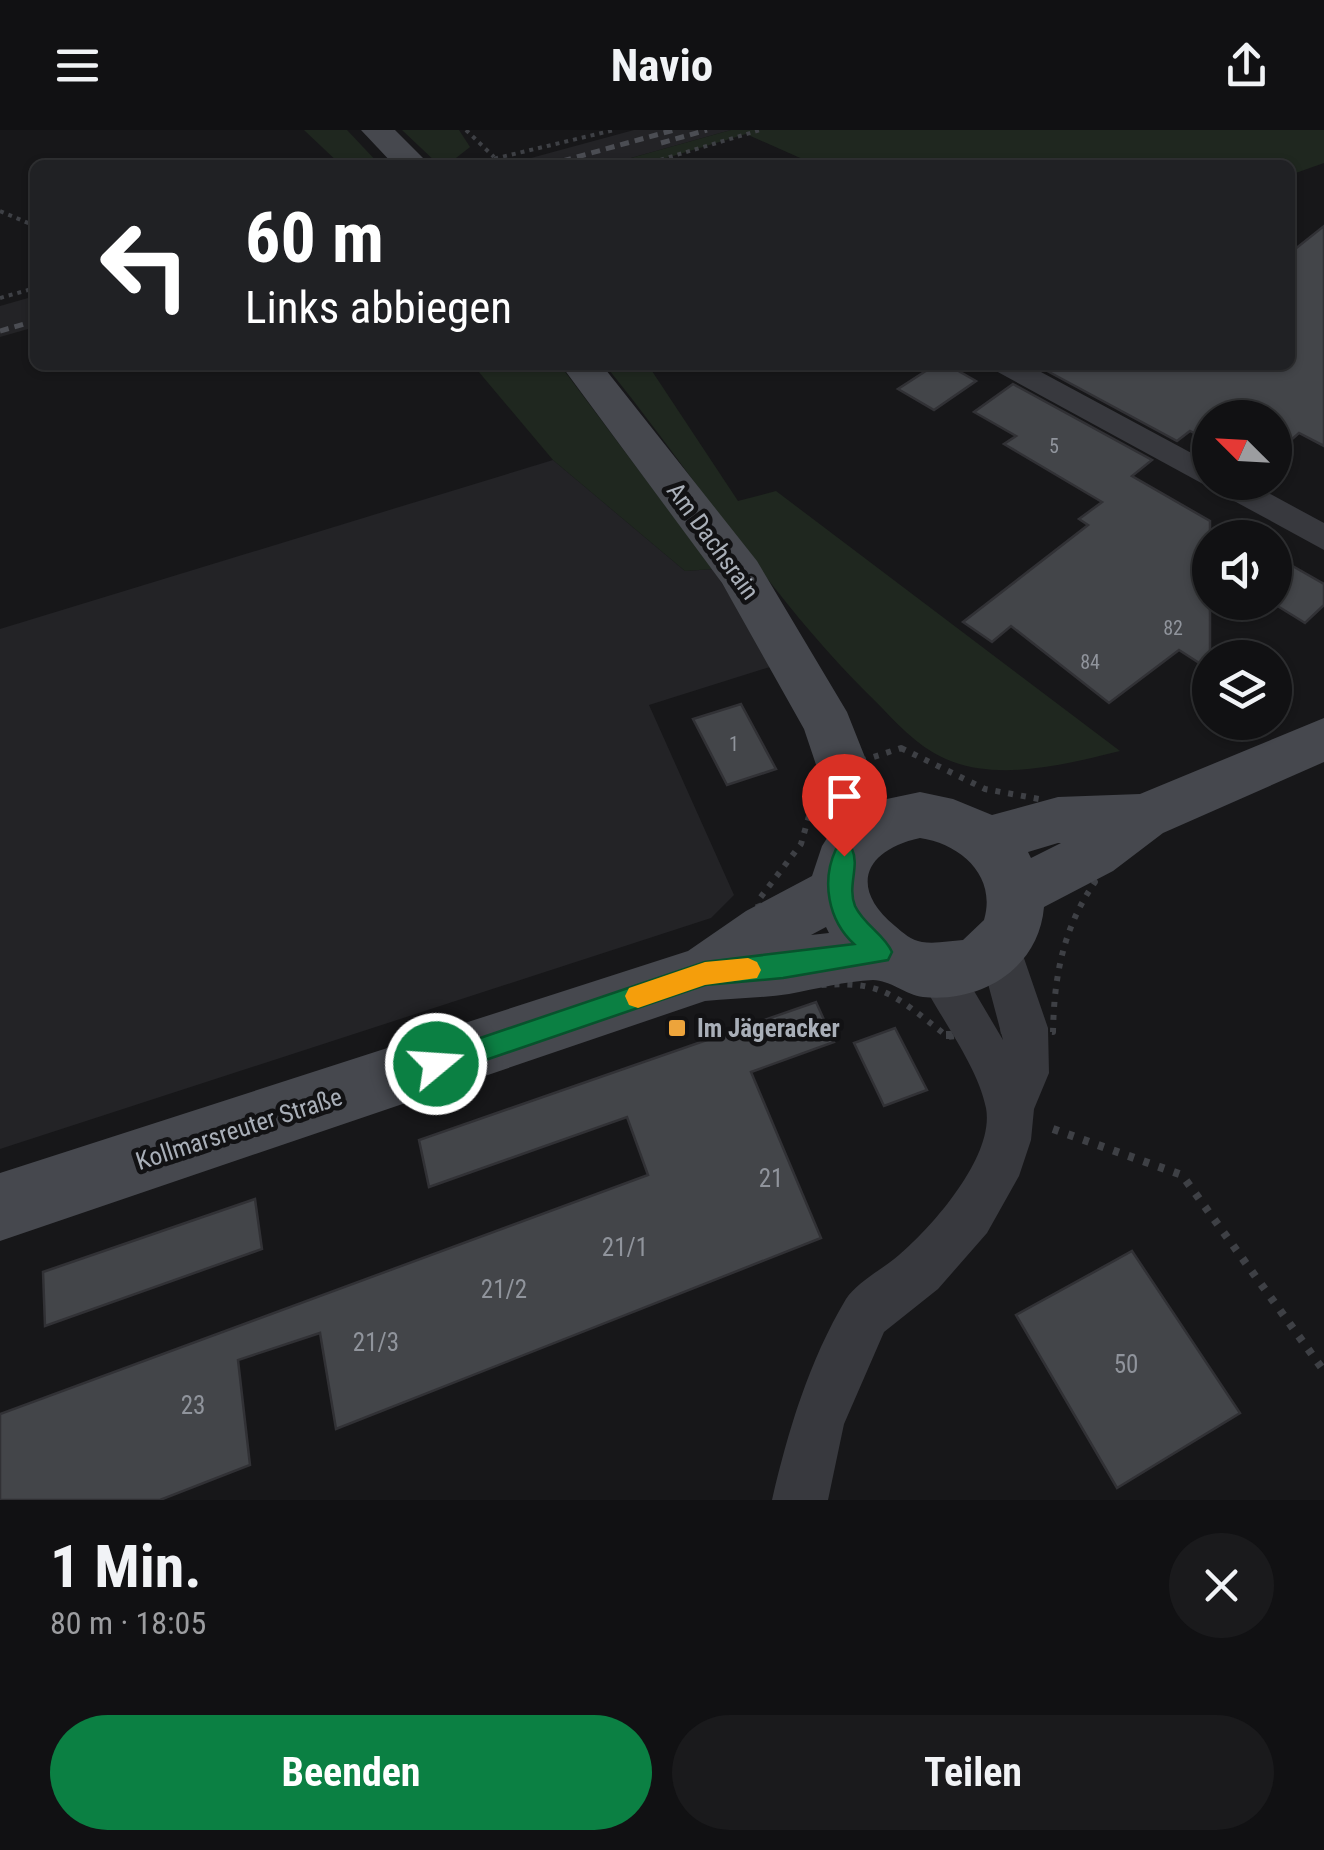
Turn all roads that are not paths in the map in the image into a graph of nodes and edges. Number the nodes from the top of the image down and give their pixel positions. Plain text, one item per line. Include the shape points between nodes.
1 (585, 370) edge
2 (1015, 370) edge
3 (1192, 466) edge
4 (1255, 500) edge
5 (1324, 538) edge
6 (830, 727) junction
7 (1324, 739) edge
8 (920, 815) junction
9 (1144, 817) junction
10 (866, 830) junction
11 (986, 840) junction
12 (839, 890) junction
13 (1008, 920) junction
14 (880, 952) junction
15 (939, 970) junction
16 (705, 973) junction
17 (1009, 1115) junction
18 (0, 1207) edge
19 (800, 1500) edge

1 - 6 main road, Am Dachsrain via 740,573
2 - 3 street
4 - 5 street
6 - 8 main road, Am Dachsrain via 877,757
6 - 10 main road, Am Dachsrain
7 - 9 main road
8 - 10 main road
8 - 11 main road via 966,827
9 - 11 main road via 1058,820
9 - 13 main road
10 - 12 main road via 844,856
11 - 13 main road via 1006,864
12 - 14 main road via 856,930
12 - 16 main road, Kollmarsreuter Straße
13 - 15 main road via 984,960
13 - 17 street via 1026,1072
14 - 15 main road via 914,968
14 - 16 main road, Kollmarsreuter Straße
15 - 17 street via 977,1034
16 - 18 main road, Kollmarsreuter Straße
17 - 19 street via 995,1176 969,1215 920,1271 866,1314 817,1422

